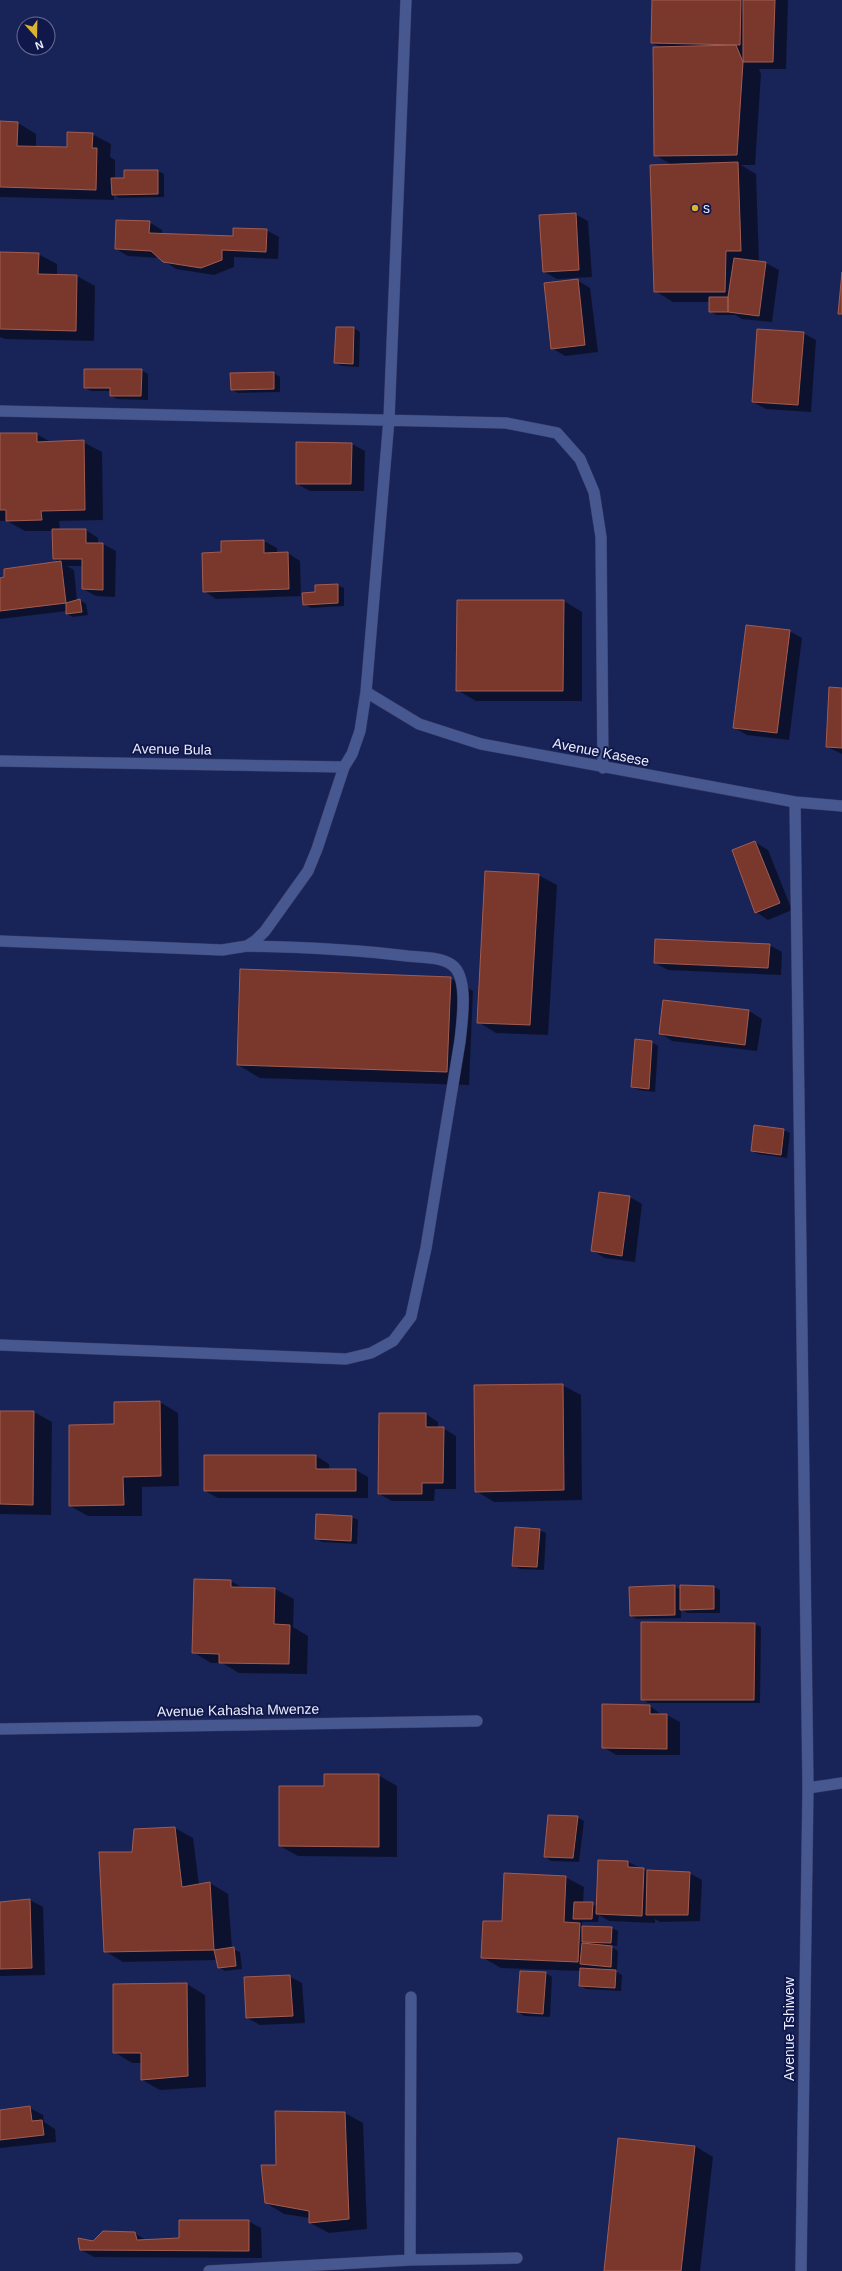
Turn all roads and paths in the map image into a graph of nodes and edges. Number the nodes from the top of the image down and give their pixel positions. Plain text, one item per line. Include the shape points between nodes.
1 (406, 0) edge
2 (0, 411) edge
3 (389, 419) junction
4 (366, 692) junction
5 (0, 761) edge
6 (344, 767) junction
7 (603, 768) junction
8 (795, 802) junction
9 (842, 806) edge
10 (0, 941) edge
11 (247, 946) junction
12 (0, 1345) edge
13 (477, 1720) dead end
14 (0, 1729) edge
15 (842, 1783) edge
16 (808, 1788) junction
17 (411, 1997) dead end
18 (517, 2258) dead end
19 (410, 2260) junction
20 (273, 2270) edge
21 (209, 2271) edge
22 (801, 2271) edge

1 - 3 street
2 - 3 street
3 - 4 street
3 - 7 street via 506,423 557,433 580,459 594,492 601,537
4 - 6 street via 360,731 352,754
4 - 7 street, Avenue Kasese via 419,724 481,744
5 - 6 street, Avenue Bula
6 - 11 street via 318,849 308,871 265,931
7 - 8 street, Avenue Kasese
8 - 9 street, Avenue Kasese
8 - 16 street, Avenue Tshiwew
10 - 11 street via 222,950
11 - 12 street via 356,949 431,958 452,965 461,978 464,1007 460,1041 426,1248 411,1317 393,1341 371,1353 346,1359
13 - 14 street, Avenue Kahasha Mwenze
15 - 16 street
16 - 22 street, Avenue Tshiwew
17 - 19 street
18 - 19 street
19 - 20 street
20 - 21 street

